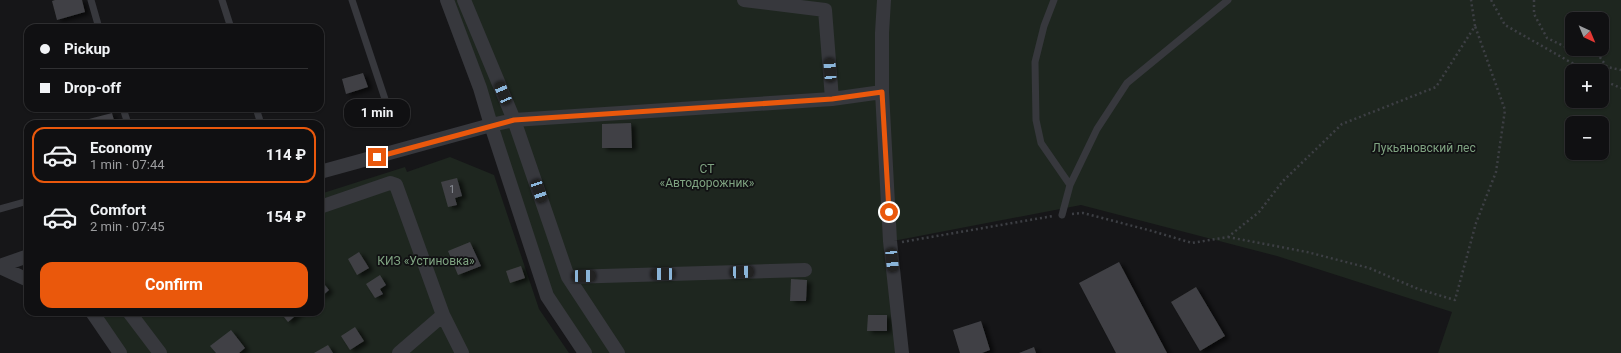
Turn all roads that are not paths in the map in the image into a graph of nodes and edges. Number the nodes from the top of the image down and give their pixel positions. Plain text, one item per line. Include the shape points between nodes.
1 (91, 0) edge
2 (222, 0) edge
3 (352, 0) edge
4 (447, 0) edge
5 (464, 0) edge
6 (744, 0) edge
7 (884, 0) edge
8 (1054, 0) edge
9 (1228, 0) edge
10 (98, 24) edge
11 (230, 24) edge
12 (882, 92) junction
13 (832, 99) junction
14 (385, 100) dead end
15 (514, 120) junction
16 (491, 125) junction
17 (324, 171) edge
18 (1070, 185) junction
19 (24, 202) edge
20 (324, 206) edge
21 (0, 209) edge
22 (1062, 214) road end
23 (24, 257) edge
24 (0, 266) edge
25 (805, 270) dead end
26 (568, 277) junction
27 (24, 278) edge
28 (443, 315) junction
29 (95, 316) edge
30 (132, 316) edge
31 (120, 353) edge
32 (160, 353) edge
33 (399, 353) edge
34 (462, 353) edge
35 (585, 353) edge
36 (618, 353) edge
37 (902, 353) edge

1 - 10 lane
2 - 11 lane
3 - 14 lane
4 - 16 street
5 - 15 street
6 - 13 street via 825,10
7 - 12 street
8 - 18 lane via 1044,26 1036,62 1036,120 1041,143
9 - 18 lane via 1127,83 1097,129
12 - 13 street
12 - 37 street via 891,244
13 - 15 street
15 - 16 street
15 - 26 street
16 - 17 street
16 - 35 street via 547,296
18 - 22 lane
19 - 21 lane
20 - 28 street via 390,183 396,185
23 - 24 street
24 - 27 street
25 - 26 street
26 - 36 street
28 - 33 street
28 - 34 street
29 - 31 street
30 - 32 street

